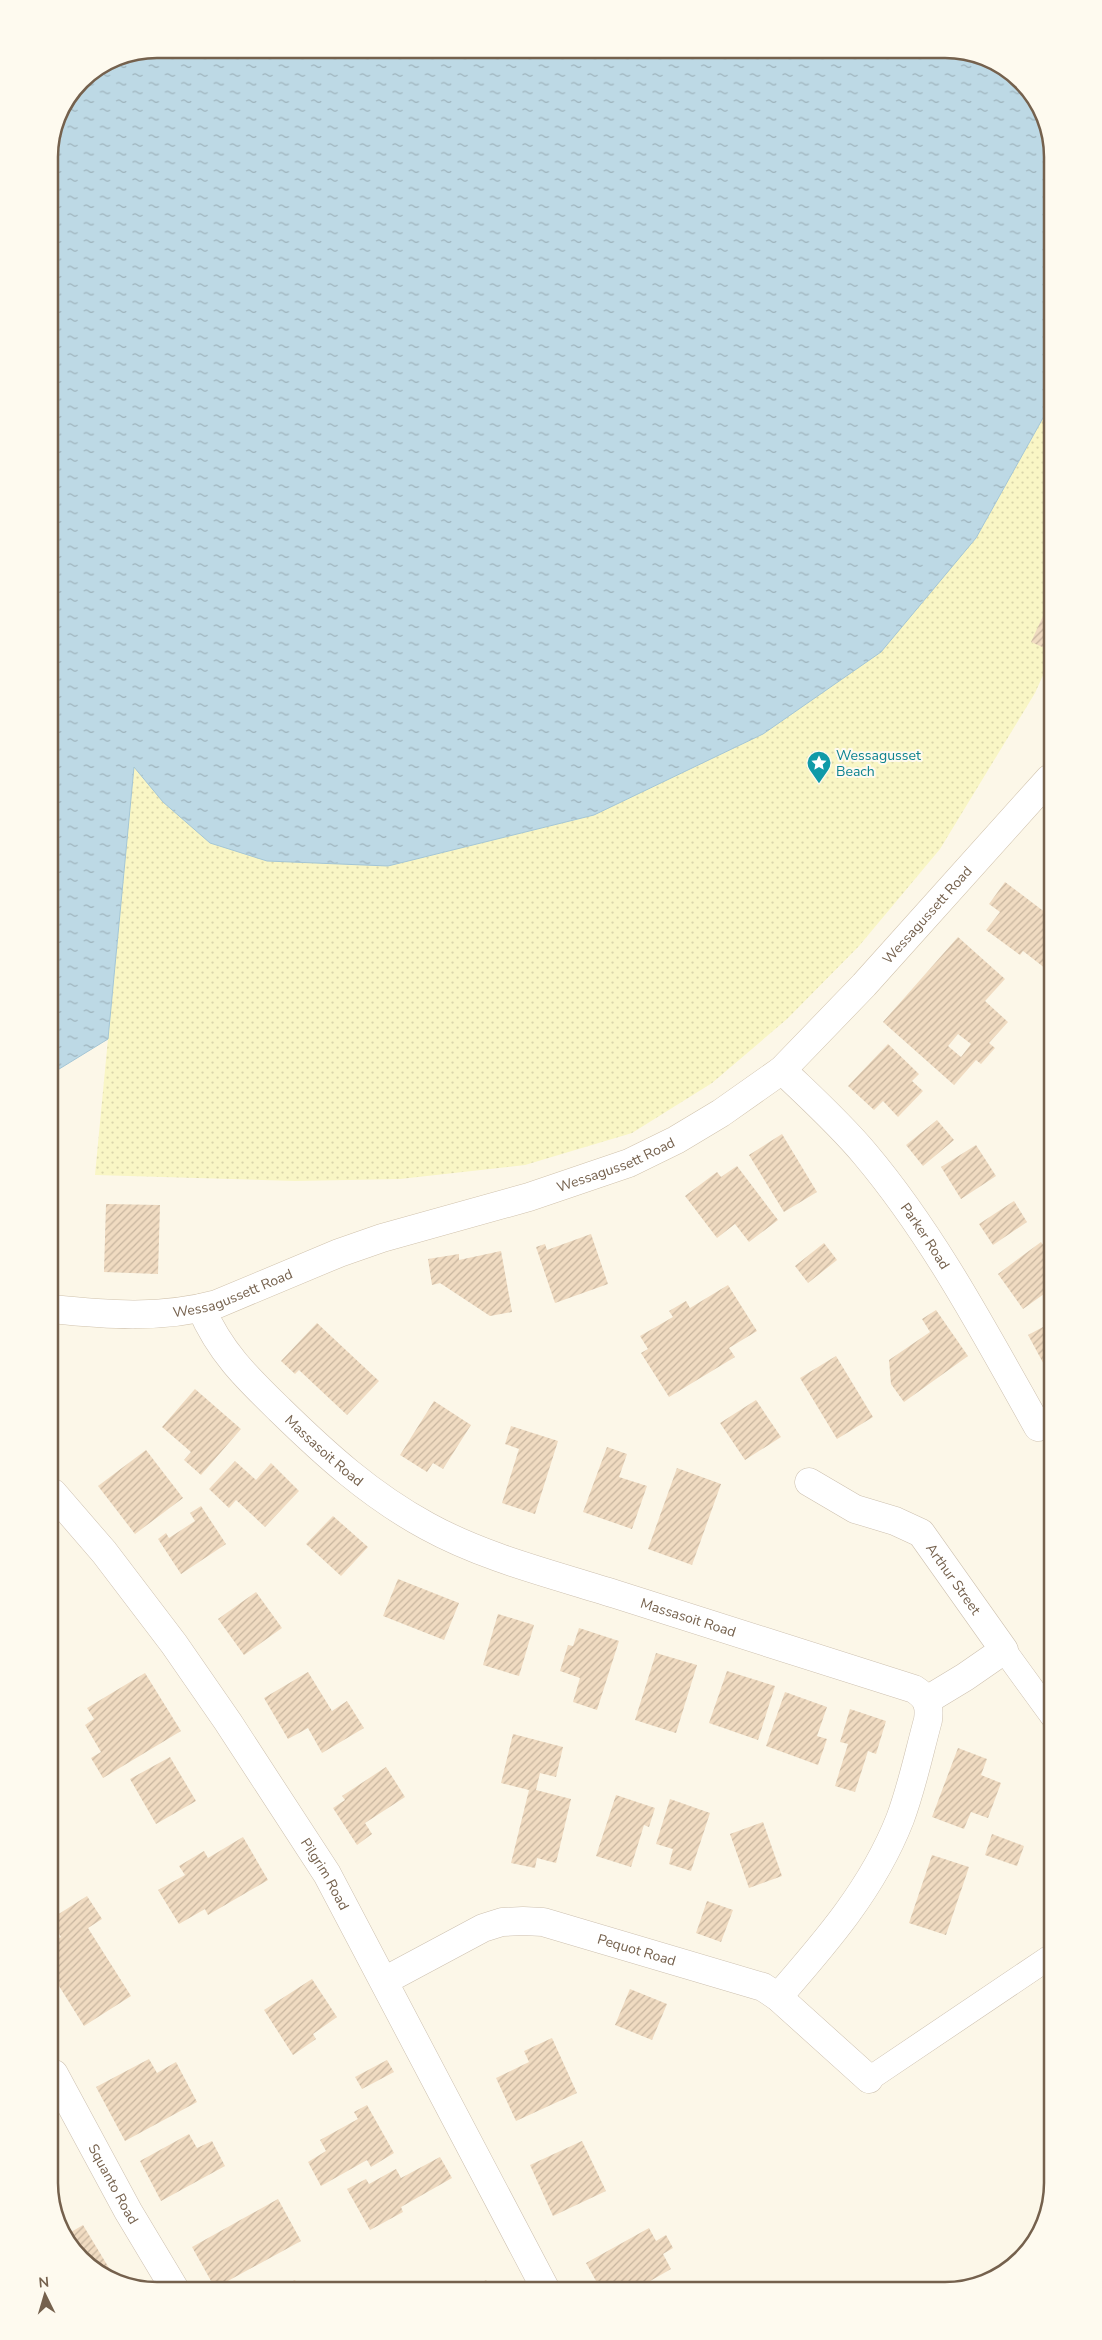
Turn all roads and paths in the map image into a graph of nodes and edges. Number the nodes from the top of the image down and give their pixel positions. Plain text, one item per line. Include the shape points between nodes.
1 (1044, 795) edge
2 (782, 1070) junction
3 (201, 1308) junction
4 (58, 1310) edge
5 (1038, 1426) dead end
6 (809, 1482) dead end
7 (58, 1499) edge
8 (1004, 1650) junction
9 (927, 1700) junction
10 (1044, 1705) edge
11 (1044, 1960) edge
12 (384, 1981) junction
13 (778, 1997) junction
14 (869, 2079) joint
15 (58, 2081) edge
16 (171, 2282) edge
17 (542, 2282) edge

1 - 2 street, Wessagussett Road
2 - 3 street, Wessagussett Road via 721,1113 629,1163 537,1194 382,1238
2 - 5 street, Parker Road via 864,1153 914,1216
3 - 4 street, Wessagussett Road via 147,1316
3 - 9 street, Massasoit Road via 220,1345 237,1367 325,1454 358,1483 427,1526 462,1544 914,1689
6 - 8 street, Arthur Street via 855,1509 896,1521 921,1533
7 - 12 street, Pilgrim Road via 122,1575 228,1722 327,1874
8 - 9 street
8 - 10 lane
9 - 13 street via 930,1709 928,1720 900,1820 874,1872 828,1939
11 - 14 lane
12 - 13 street, Pequot Road via 483,1928 523,1920 543,1922 746,1981
12 - 17 street, Pilgrim Road
13 - 14 street, Pequot Road
15 - 16 street, Squanto Road

